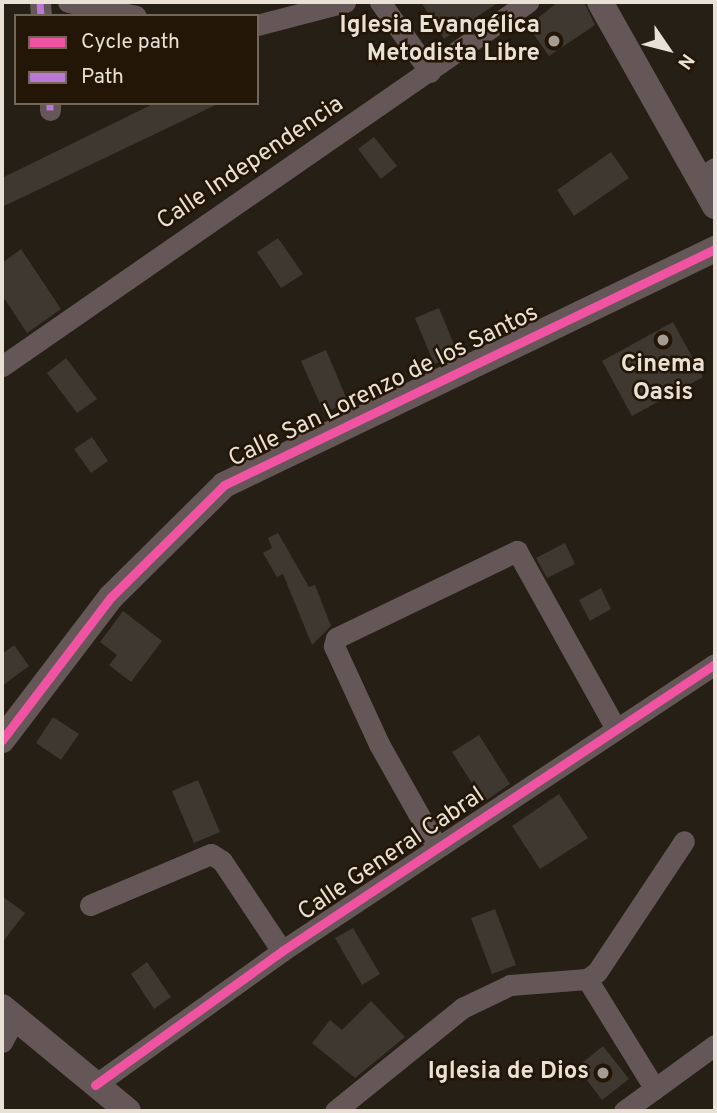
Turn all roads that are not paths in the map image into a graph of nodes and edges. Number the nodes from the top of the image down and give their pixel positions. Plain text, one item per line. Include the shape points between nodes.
1 (68, 2) edge
2 (345, 2) edge
3 (380, 2) edge
4 (528, 2) edge
5 (600, 2) edge
6 (126, 14) edge
7 (259, 24) edge
8 (430, 72) junction
9 (708, 173) edge
10 (715, 206) edge
11 (715, 249) edge
12 (2, 366) edge
13 (715, 664) edge
14 (616, 729) junction
15 (2, 738) edge
16 (684, 841) dead end
17 (437, 847) junction
18 (90, 905) dead end
19 (282, 951) junction
20 (587, 979) junction
21 (8, 1013) edge
22 (2, 1042) edge
23 (715, 1045) edge
24 (95, 1085) junction
25 (655, 1089) junction
26 (128, 1111) edge
27 (335, 1111) edge
28 (624, 1111) edge

1 - 6 street
2 - 7 street
3 - 8 street
4 - 8 street, Calle Independencia
5 - 9 street
8 - 12 street, Calle Independencia
9 - 10 street
11 - 15 street, Calle San Lorenzo de los Santos via 224,485 111,597
13 - 14 street, Calle General Cabral
14 - 17 street, Calle General Cabral
14 - 17 street via 517,551 336,638 334,646 379,744
16 - 20 street via 604,963
17 - 19 street, Calle General Cabral
18 - 19 street via 211,853 222,861
19 - 24 street, Calle General Cabral
20 - 25 street
20 - 27 street via 509,985 462,1008
21 - 22 street
21 - 24 street
23 - 25 street
24 - 26 street
25 - 28 street

